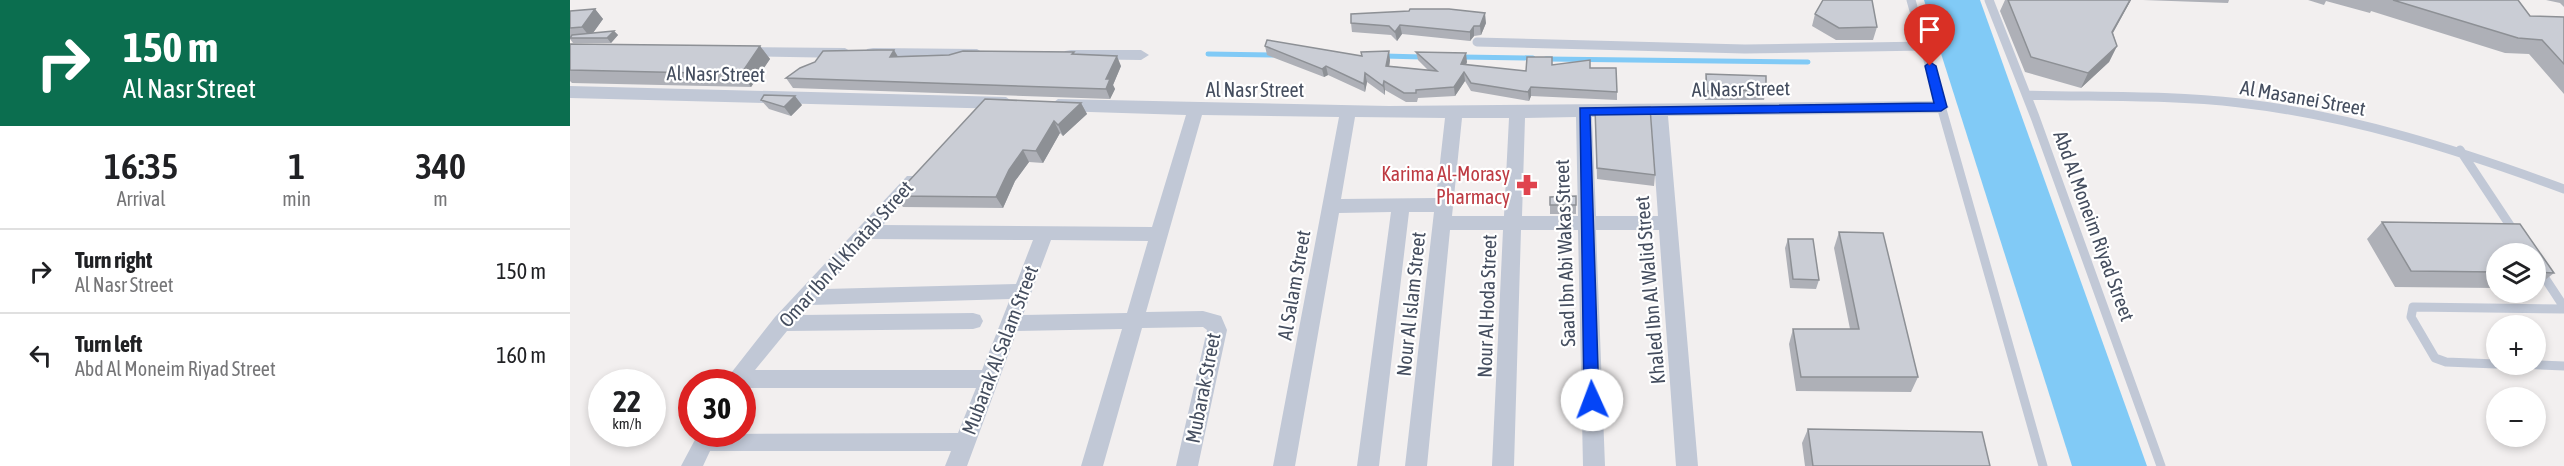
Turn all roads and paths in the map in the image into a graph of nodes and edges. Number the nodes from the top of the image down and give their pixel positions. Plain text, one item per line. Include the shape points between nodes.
1 (1911, 0) edge
2 (1989, 0) edge
3 (1477, 42) dead end
4 (1925, 46) junction
5 (721, 52) edge
6 (988, 54) edge
7 (1058, 54) edge
8 (1141, 55) dead end
9 (570, 92) edge
10 (2027, 95) junction
11 (986, 102) junction
12 (1021, 104) edge
13 (1044, 105) edge
14 (1941, 107) junction
15 (1195, 111) junction
16 (1517, 111) junction
17 (1584, 111) junction
18 (1659, 111) junction
19 (1348, 112) junction
20 (1454, 112) junction
21 (970, 120) edge
22 (2460, 150) junction
23 (921, 172) edge
24 (2564, 189) edge
25 (1401, 205) junction
26 (1331, 206) junction
27 (1443, 214) junction
28 (1513, 223) junction
29 (1586, 223) junction
30 (1667, 223) junction
31 (865, 232) junction
32 (1158, 234) junction
33 (1044, 235) junction
34 (2522, 243) edge
35 (2546, 280) edge
36 (1022, 291) junction
37 (807, 297) junction
38 (2564, 308) edge
39 (973, 321) dead end
40 (1133, 321) junction
41 (783, 323) junction
42 (1010, 323) junction
43 (2486, 364) edge
44 (2546, 365) edge
45 (2564, 366) edge
46 (746, 369) edge
47 (989, 379) junction
48 (756, 381) edge
49 (756, 439) edge
50 (965, 442) junction
51 (702, 447) edge
52 (692, 466) edge
53 (956, 466) edge
54 (1092, 466) edge
55 (1187, 466) edge
56 (1284, 466) edge
57 (1368, 466) edge
58 (1416, 466) edge
59 (1503, 466) edge
60 (1594, 466) edge
61 (1687, 466) edge
62 (2043, 466) edge
63 (2161, 466) edge

1 - 4 lane
2 - 10 lane, Abd Al Moneim Riyad Street
3 - 4 lane via 1745,49
4 - 14 lane
5 - 6 street
7 - 8 street
9 - 11 street, Al Nasr Street
10 - 22 lane, Al Masanei Street via 2240,103 2319,115
10 - 63 lane, Abd Al Moneim Riyad Street
11 - 12 street, Al Nasr Street
11 - 21 street
13 - 15 street, Al Nasr Street
14 - 18 street, Al Nasr Street
14 - 62 lane
15 - 19 street, Al Nasr Street
15 - 32 street
16 - 17 street, Al Nasr Street
16 - 20 street, Al Nasr Street
16 - 28 street, Nour Al Hoda Street
17 - 18 street, Al Nasr Street
17 - 29 street, Saad Ibn Abi Wakas Street
18 - 30 street, Khaled Ibn Al Walid Street
19 - 20 street, Al Nasr Street
19 - 26 street, Al Salam Street
20 - 27 street, Nour Al Islam Street
22 - 24 lane, Al Masanei Street
22 - 34 lane
23 - 31 street, Omar Ibn Al Khatab Street
25 - 26 street
25 - 27 street
25 - 57 street
26 - 56 street, Al Salam Street
27 - 28 street
27 - 58 street, Nour Al Islam Street
28 - 29 street
28 - 59 street, Nour Al Hoda Street
29 - 30 street
29 - 60 street, Saad Ibn Abi Wakas Street
30 - 61 street, Khaled Ibn Al Walid Street
31 - 33 street
31 - 37 street, Omar Ibn Al Khatab Street
32 - 33 street
32 - 40 street
33 - 36 street, Mubarak Al Salam Street
35 - 38 lane
36 - 37 street
36 - 42 street, Mubarak Al Salam Street
37 - 41 street, Omar Ibn Al Khatab Street
38 - 43 lane via 2421,304 2413,308 2411,317 2435,357 2446,362
39 - 41 street
40 - 42 street
40 - 54 street
40 - 55 street, Mubarak Street via 1203,319 1214,322 1217,330
41 - 46 street, Omar Ibn Al Khatab Street
42 - 47 street, Mubarak Al Salam Street
44 - 45 lane
47 - 48 street
47 - 50 street, Mubarak Al Salam Street
49 - 50 street
50 - 53 street, Mubarak Al Salam Street
51 - 52 street

